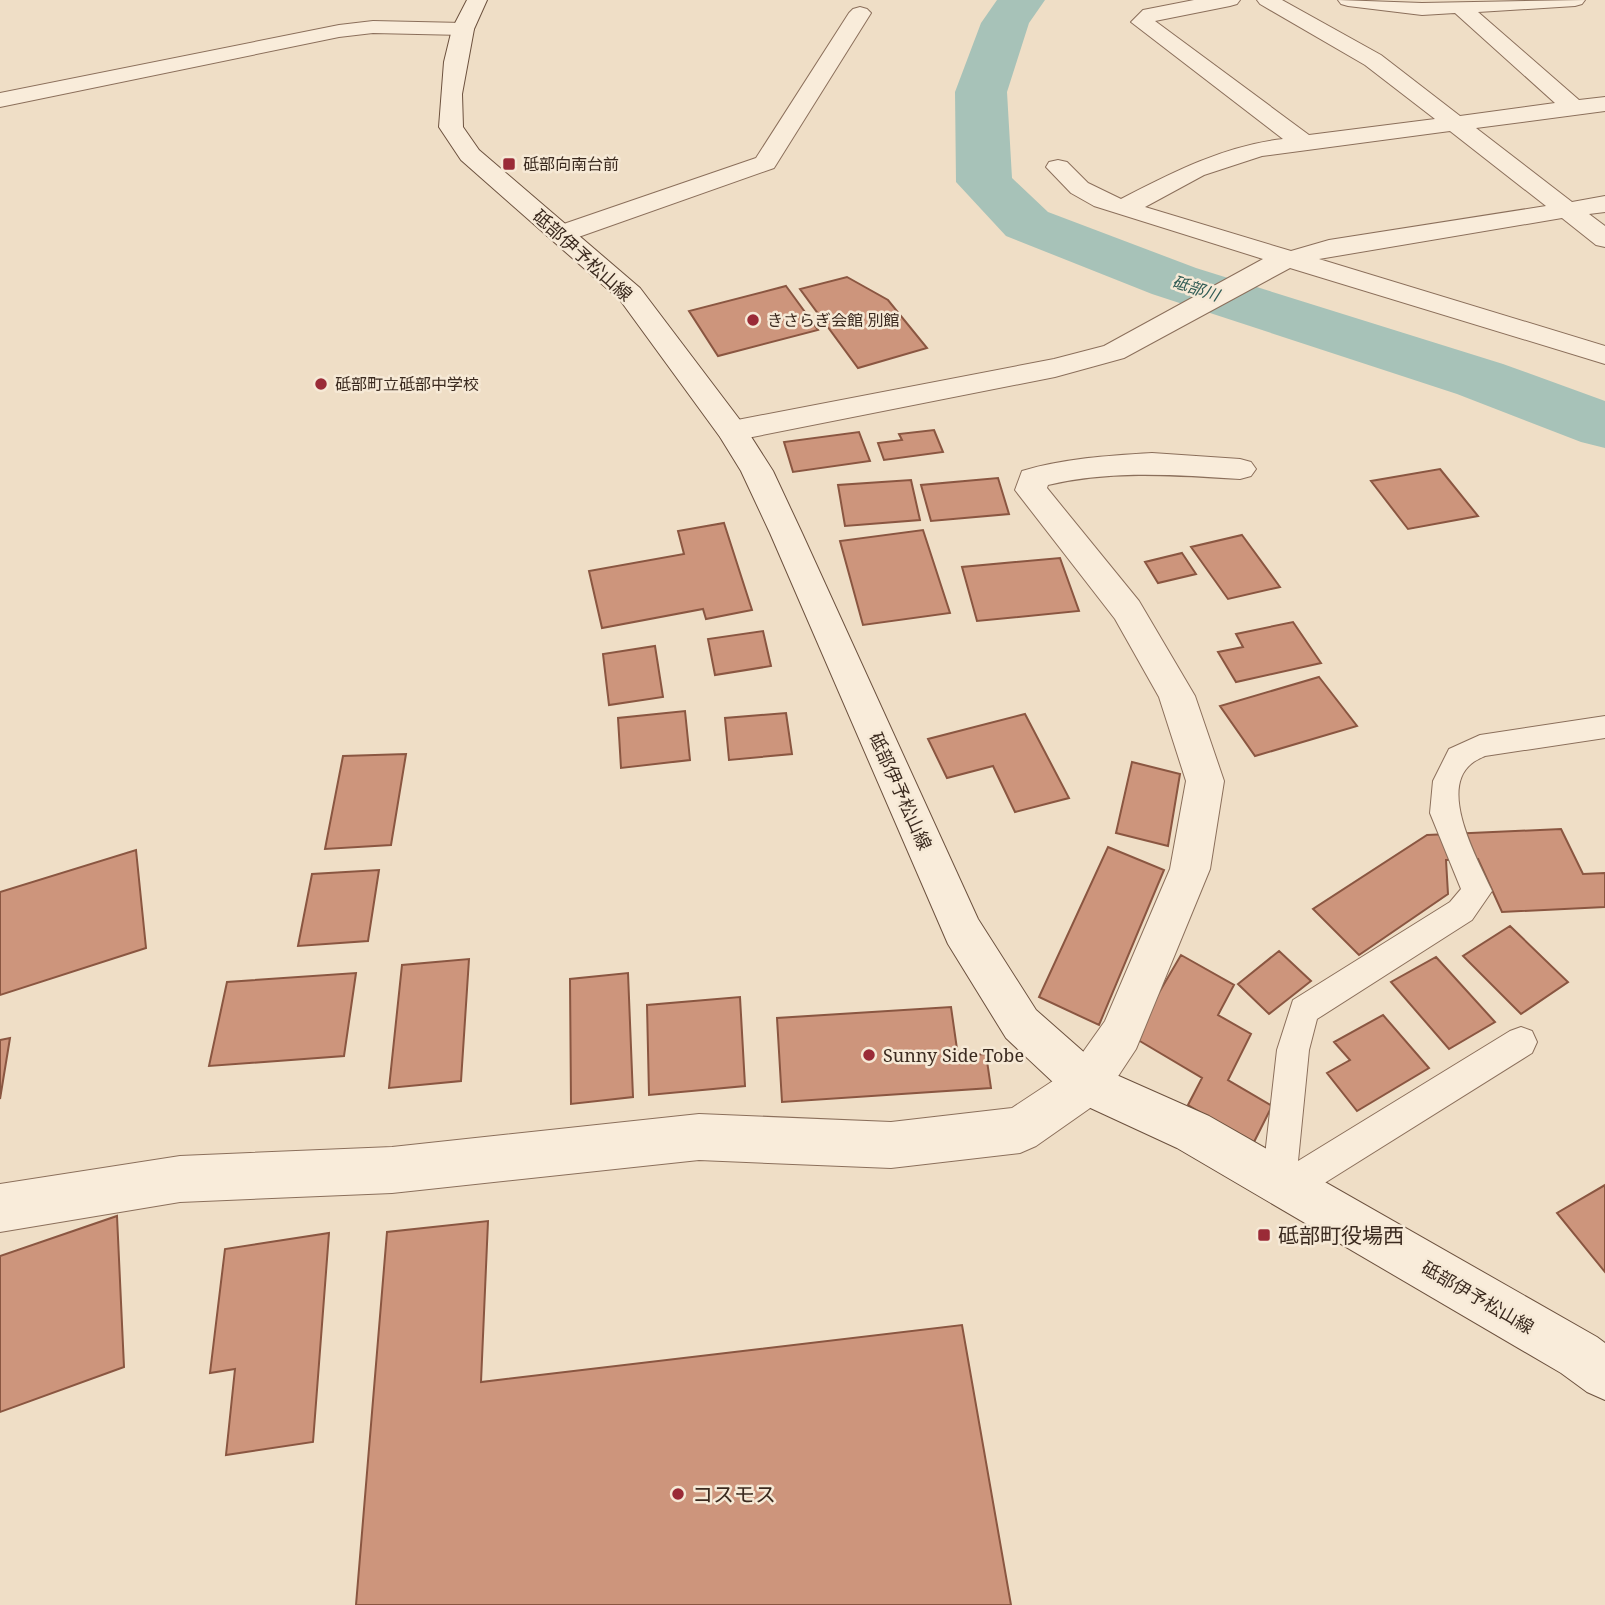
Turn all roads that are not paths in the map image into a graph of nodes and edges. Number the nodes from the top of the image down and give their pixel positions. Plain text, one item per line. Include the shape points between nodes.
1 (1230, 0) edge
2 (1267, 0) edge
3 (1349, 0) edge
4 (1575, 0) edge
5 (1460, 7) junction
6 (860, 13) dead end
7 (470, 15) edge
8 (0, 100) edge
9 (1605, 104) edge
10 (1574, 108) junction
11 (1454, 123) junction
12 (1304, 143) junction
13 (1058, 167) dead end
14 (1605, 204) edge
15 (1123, 208) junction
16 (1567, 210) junction
17 (561, 234) junction
18 (1605, 239) edge
19 (1282, 262) junction
20 (1605, 355) edge
21 (733, 430) junction
22 (1240, 469) dead end
23 (1605, 727) edge
24 (1521, 1042) dead end
25 (1087, 1084) junction
26 (1283, 1185) junction
27 (0, 1208) edge
28 (1605, 1374) edge

1 - 12 street via 1150,14 1142,22
2 - 11 street via 1373,60
3 - 5 street via 1422,9
4 - 5 street
5 - 10 street
6 - 17 street via 765,163
7 - 8 street via 339,31
7 - 17 street, 砥部伊予松山線 via 453,73 451,127 470,155
9 - 10 street
10 - 11 street
11 - 12 street
11 - 16 street
12 - 15 street via 1259,149 1195,170
13 - 15 street via 1087,195
14 - 16 street
15 - 19 street
16 - 18 street
16 - 19 street via 1329,248
17 - 21 street, 砥部伊予松山線 via 630,294
19 - 20 street
19 - 21 street via 1114,352 1055,369
21 - 25 street, 砥部伊予松山線 via 786,533 962,931 1021,1024
22 - 25 street via 1152,463 1076,468 1033,478 1031,490 1127,610 1177,696 1205,781 1190,869 1121,1035
23 - 26 lane via 1480,746 1459,757 1447,781 1444,813 1477,891 1461,911 1304,1010 1293,1050
24 - 26 lane
25 - 26 street, 砥部伊予松山線 via 1193,1132
25 - 27 street via 1020,1130 891,1145 699,1137 392,1170 180,1179
26 - 28 street, 砥部伊予松山線

